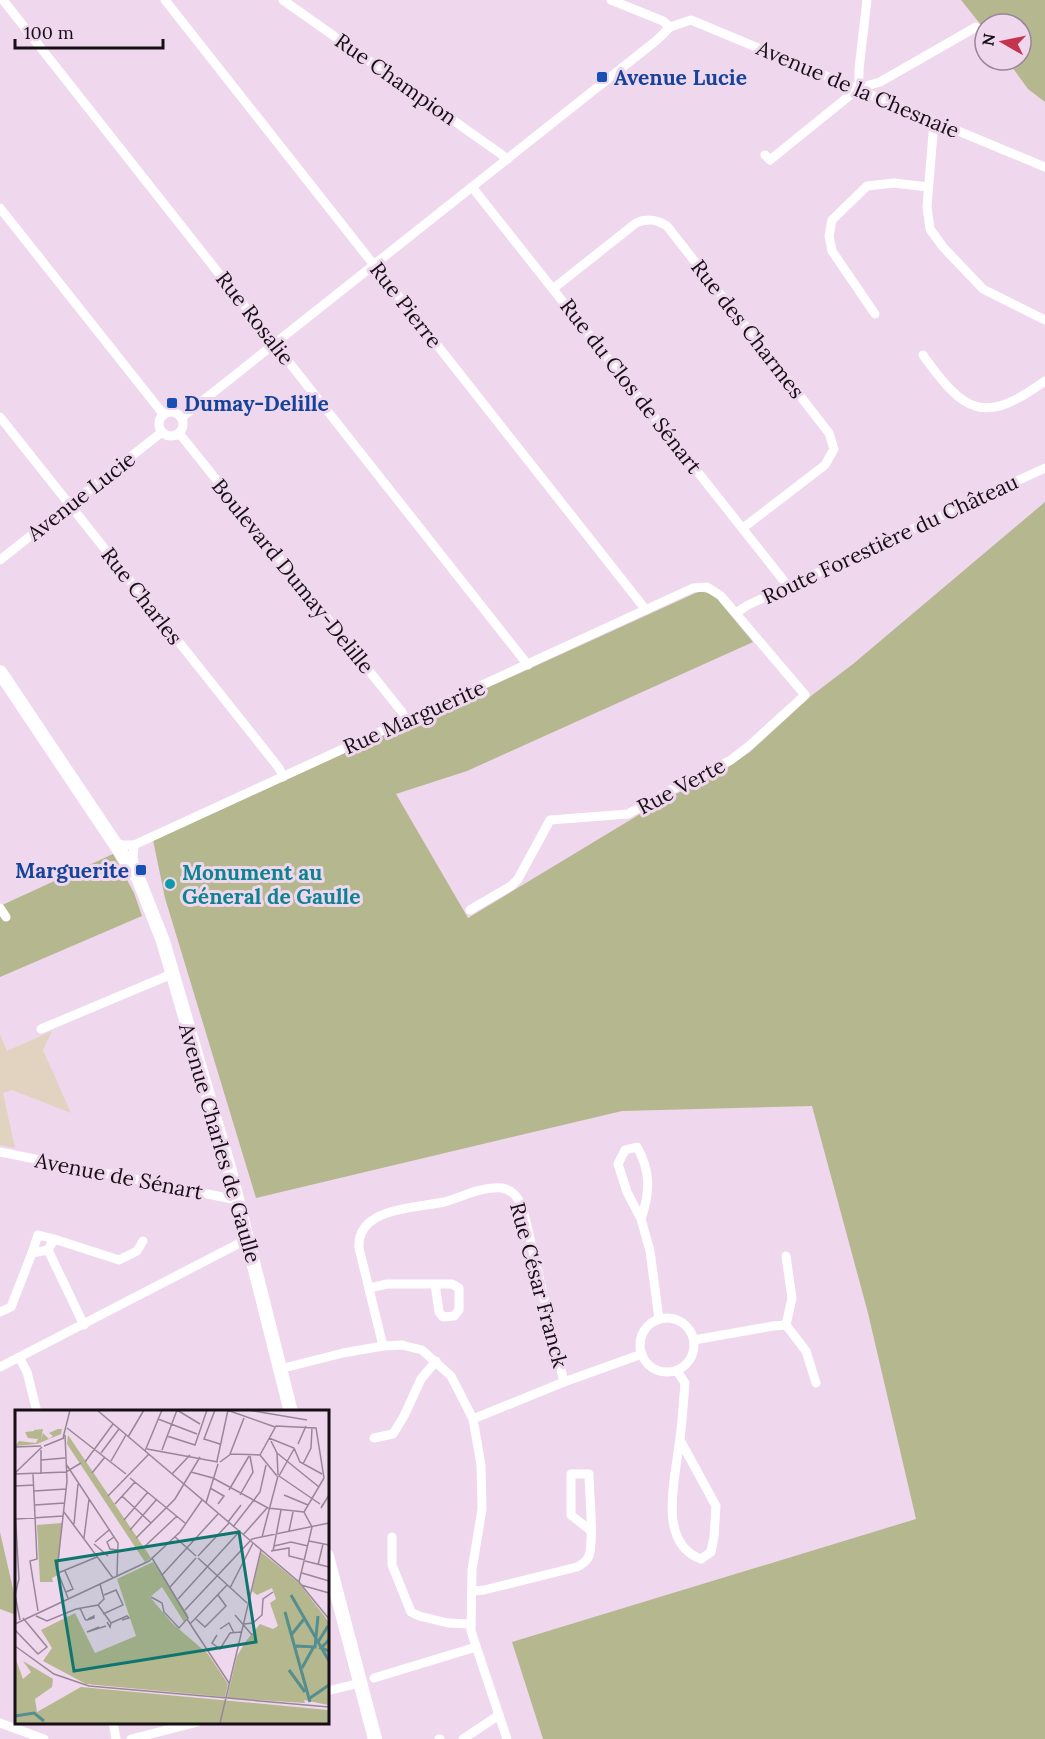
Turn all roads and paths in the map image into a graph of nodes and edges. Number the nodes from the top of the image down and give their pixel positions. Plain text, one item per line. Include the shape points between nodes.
1 (3, 0) edge
2 (165, 0) edge
3 (283, 0) edge
4 (611, 0) edge
5 (867, 0) edge
6 (670, 27) junction
7 (973, 28) edge
8 (859, 88) junction
9 (934, 121) junction
10 (765, 155) dead end
11 (508, 159) junction
12 (1045, 167) edge
13 (472, 187) junction
14 (928, 187) junction
15 (0, 208) edge
16 (374, 264) junction
17 (554, 288) junction
18 (875, 314) dead end
19 (1045, 320) edge
20 (275, 343) junction
21 (923, 356) dead end
22 (1045, 381) edge
23 (164, 415) junction
24 (0, 417) edge
25 (181, 418) junction
26 (162, 432) junction
27 (179, 433) junction
28 (1045, 468) edge
29 (70, 505) junction
30 (743, 528) junction
31 (0, 560) edge
32 (788, 586) junction
33 (646, 610) junction
34 (736, 613) junction
35 (528, 665) junction
36 (0, 672) edge
37 (405, 720) junction
38 (283, 777) junction
39 (115, 843) junction
40 (134, 844) junction
41 (138, 878) junction
42 (0, 908) edge
43 (470, 910) dead end
44 (6, 916) dead end
45 (172, 974) junction
46 (41, 1029) dead end
47 (0, 1152) edge
48 (237, 1200) junction
49 (641, 1219) junction
50 (54, 1239) junction
51 (143, 1241) dead end
52 (248, 1241) junction
53 (48, 1250) junction
54 (32, 1253) junction
55 (786, 1256) dead end
56 (435, 1284) dead end
57 (370, 1288) junction
58 (0, 1312) edge
59 (659, 1319) junction
60 (84, 1324) junction
61 (786, 1325) junction
62 (694, 1341) junction
63 (383, 1346) junction
64 (642, 1354) junction
65 (19, 1357) junction
66 (436, 1361) junction
67 (0, 1366) edge
68 (280, 1369) junction
69 (677, 1371) junction
70 (564, 1382) junction
71 (816, 1383) dead end
72 (36, 1410) edge
73 (290, 1410) edge
74 (473, 1419) junction
75 (374, 1438) dead end
76 (680, 1440) junction
77 (590, 1530) junction
78 (392, 1537) dead end
79 (328, 1560) edge
80 (472, 1591) junction
81 (470, 1624) junction
82 (476, 1647) junction
83 (374, 1678) dead end
84 (360, 1683) junction
85 (328, 1691) edge
86 (499, 1715) junction
87 (0, 1723) edge
88 (113, 1724) edge
89 (190, 1724) edge
90 (44, 1739) edge
91 (116, 1739) edge
92 (131, 1739) edge
93 (375, 1739) edge
94 (463, 1739) edge
95 (507, 1739) edge

1 - 20 street, Rue Rosalie
2 - 16 street, Rue Pierre
3 - 11 street, Rue Champion
4 - 6 street
5 - 8 street
6 - 8 street, Avenue de la Chesnaie via 690,20
6 - 11 street
7 - 8 street via 880,82
8 - 9 street, Avenue de la Chesnaie
8 - 10 street via 770,160
9 - 12 street, Avenue de la Chesnaie
9 - 14 street
11 - 13 street
13 - 16 street
13 - 17 street, Rue du Clos de Sénart
14 - 18 street via 894,183 867,186 832,220 832,250
14 - 19 street via 930,230 943,247 983,289
15 - 23 street
16 - 20 street
16 - 33 street, Rue Pierre
17 - 30 street, Rue du Clos de Sénart
17 - 30 street, Rue des Charmes via 636,223 644,219 667,226 829,433 834,449 825,465
20 - 25 street
20 - 35 street, Rue Rosalie
21 - 22 street via 957,396 989,409 1007,405
23 - 25 street via 171,413
23 - 26 street via 160,422
24 - 29 street, Rue Charles
25 - 27 street
26 - 27 street via 169,436
26 - 29 street, Avenue Lucie
27 - 37 street, Boulevard Dumay-Delille
28 - 32 street, Route Forestière du Château
29 - 31 street, Avenue Lucie
29 - 38 street, Rue Charles
30 - 32 street, Rue du Clos de Sénart
32 - 34 street, Route Forestière du Château
33 - 34 street, Rue Marguerite via 693,588 707,587
33 - 35 street, Rue Marguerite
34 - 43 street, Rue Verte via 806,695 731,760 628,814 550,820 518,879
35 - 37 street, Rue Marguerite
36 - 39 main road, Avenue Charles de Gaulle
37 - 38 street, Rue Marguerite
38 - 40 street, Rue Marguerite
39 - 40 street, Rue Marguerite
39 - 41 main road, Avenue Charles de Gaulle
40 - 41 street
41 - 45 main road, Avenue Charles de Gaulle
42 - 44 street
45 - 46 street
45 - 48 main road, Avenue Charles de Gaulle
47 - 48 street, Avenue de Sénart
48 - 52 main road, Avenue Charles de Gaulle
49 - 49 street via 618,1164 625,1150 637,1147 645,1160 648,1184 648,1200
49 - 59 street via 650,1251
50 - 51 street via 119,1260 137,1251
50 - 53 street
50 - 54 street via 38,1235
52 - 60 street
52 - 68 main road, Avenue Charles de Gaulle
53 - 54 street
53 - 60 street
54 - 58 street via 11,1307
55 - 61 street via 792,1298
56 - 57 street
57 - 63 street
57 - 70 street, Rue César Franck via 358,1239 372,1220 391,1210 505,1188 516,1194 522,1205
59 - 62 street via 676,1319 684,1324
59 - 64 street via 644,1332
60 - 65 street
61 - 62 street
61 - 71 street via 806,1351
62 - 69 street via 692,1357
63 - 66 street via 422,1350
63 - 68 street
64 - 69 street via 648,1365 658,1371
64 - 70 street
65 - 67 street
65 - 72 street
66 - 74 street via 451,1376
66 - 75 street via 421,1379 393,1434
68 - 73 main road, Avenue Charles de Gaulle
69 - 76 street via 685,1383
70 - 74 street
74 - 80 street via 482,1509
76 - 76 street via 671,1505 674,1522 680,1544 701,1558 711,1552 716,1506
77 - 77 street via 589,1474 571,1474 572,1515
77 - 80 street via 590,1550 584,1564
78 - 81 street via 392,1565 411,1612 448,1623
79 - 84 main road
80 - 81 street
81 - 82 street
82 - 83 street
82 - 86 street
84 - 85 street
84 - 93 main road
86 - 94 street
86 - 95 street
87 - 90 street
88 - 91 street
89 - 92 street

